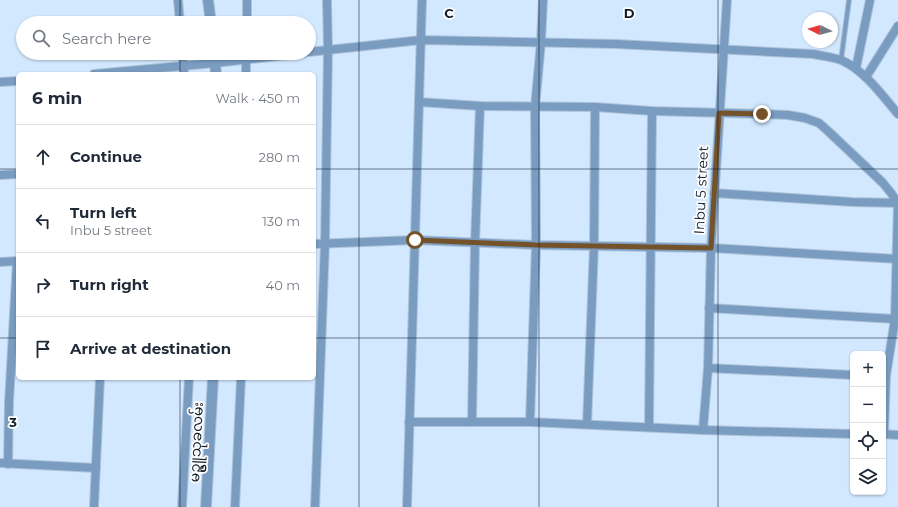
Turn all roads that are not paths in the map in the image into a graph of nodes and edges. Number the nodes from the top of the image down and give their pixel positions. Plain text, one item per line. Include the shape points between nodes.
1 (178, 0) edge
2 (208, 0) edge
3 (247, 0) edge
4 (327, 0) edge
5 (422, 0) edge
6 (543, 0) edge
7 (727, 0) edge
8 (849, 0) edge
9 (870, 0) edge
10 (179, 16) edge
11 (210, 16) edge
12 (247, 16) edge
13 (898, 26) edge
14 (421, 40) junction
15 (541, 42) junction
16 (328, 50) junction
17 (724, 50) junction
18 (316, 51) edge
19 (183, 60) edge
20 (210, 60) edge
21 (215, 60) edge
22 (246, 60) edge
23 (841, 60) junction
24 (856, 68) junction
25 (184, 70) edge
26 (139, 72) edge
27 (216, 72) edge
28 (246, 72) edge
29 (866, 77) junction
30 (16, 81) edge
31 (0, 82) edge
32 (419, 102) junction
33 (480, 106) junction
34 (535, 106) junction
35 (595, 107) junction
36 (652, 111) junction
37 (719, 113) junction
38 (898, 114) edge
39 (16, 174) edge
40 (0, 175) edge
41 (714, 193) junction
42 (898, 203) edge
43 (415, 240) junction
44 (325, 243) junction
45 (475, 243) junction
46 (316, 244) edge
47 (536, 245) junction
48 (594, 246) junction
49 (651, 248) junction
50 (711, 248) junction
51 (897, 259) edge
52 (16, 261) edge
53 (0, 262) edge
54 (16, 294) edge
55 (709, 308) junction
56 (895, 319) junction
57 (886, 366) edge
58 (708, 368) junction
59 (850, 375) edge
60 (100, 380) edge
61 (189, 380) edge
62 (213, 380) edge
63 (241, 380) edge
64 (884, 387) edge
65 (409, 422) junction
66 (472, 422) junction
67 (530, 422) junction
68 (884, 423) edge
69 (587, 424) junction
70 (648, 427) junction
71 (703, 430) junction
72 (850, 434) edge
73 (886, 434) edge
74 (898, 435) edge
75 (4, 464) edge
76 (96, 468) junction
77 (94, 507) edge
78 (182, 507) edge
79 (206, 507) edge
80 (235, 507) edge
81 (315, 507) edge
82 (407, 507) edge

1 - 10 street
2 - 11 street
3 - 12 street
4 - 16 street
5 - 14 street
6 - 15 street
7 - 17 street, Inbu 5 street
8 - 23 lane
9 - 24 street
13 - 29 street
14 - 15 street
14 - 16 street
14 - 32 street
15 - 17 street
15 - 34 street
16 - 18 street
16 - 44 street
17 - 23 street via 813,54
17 - 37 street, Inbu 5 street
19 - 25 street
20 - 25 street
21 - 27 street
22 - 28 street
23 - 24 street
24 - 29 street
25 - 26 street
29 - 38 street
30 - 31 street
32 - 33 street
32 - 43 street
33 - 34 street
33 - 45 street
34 - 35 street
34 - 47 street
35 - 36 street
35 - 48 street
36 - 37 street
36 - 49 street
37 - 41 street, Inbu 5 street
37 - 42 street via 788,115 819,123 882,183
39 - 40 street
41 - 42 street
41 - 50 street, Inbu 5 street
42 - 51 street
43 - 44 street
43 - 45 street
43 - 65 street
44 - 46 street
44 - 81 street
45 - 47 street
45 - 66 street
47 - 48 street
47 - 67 street
48 - 49 street
48 - 69 street
49 - 50 street
49 - 70 street
50 - 51 street
50 - 55 street, Inbu 5 street
51 - 56 street
52 - 53 street
54 - 75 street
55 - 56 street
55 - 58 street, Inbu 5 street
56 - 57 street
58 - 59 street
58 - 71 street, Inbu 5 street
60 - 76 street
61 - 78 street
62 - 79 street, မဥ္ဇူသုခလမ်း
63 - 80 street
64 - 68 street
65 - 66 street
65 - 82 street
66 - 67 street
67 - 69 street
69 - 70 street
70 - 71 street
71 - 72 street
73 - 74 street
75 - 76 street
76 - 77 street

